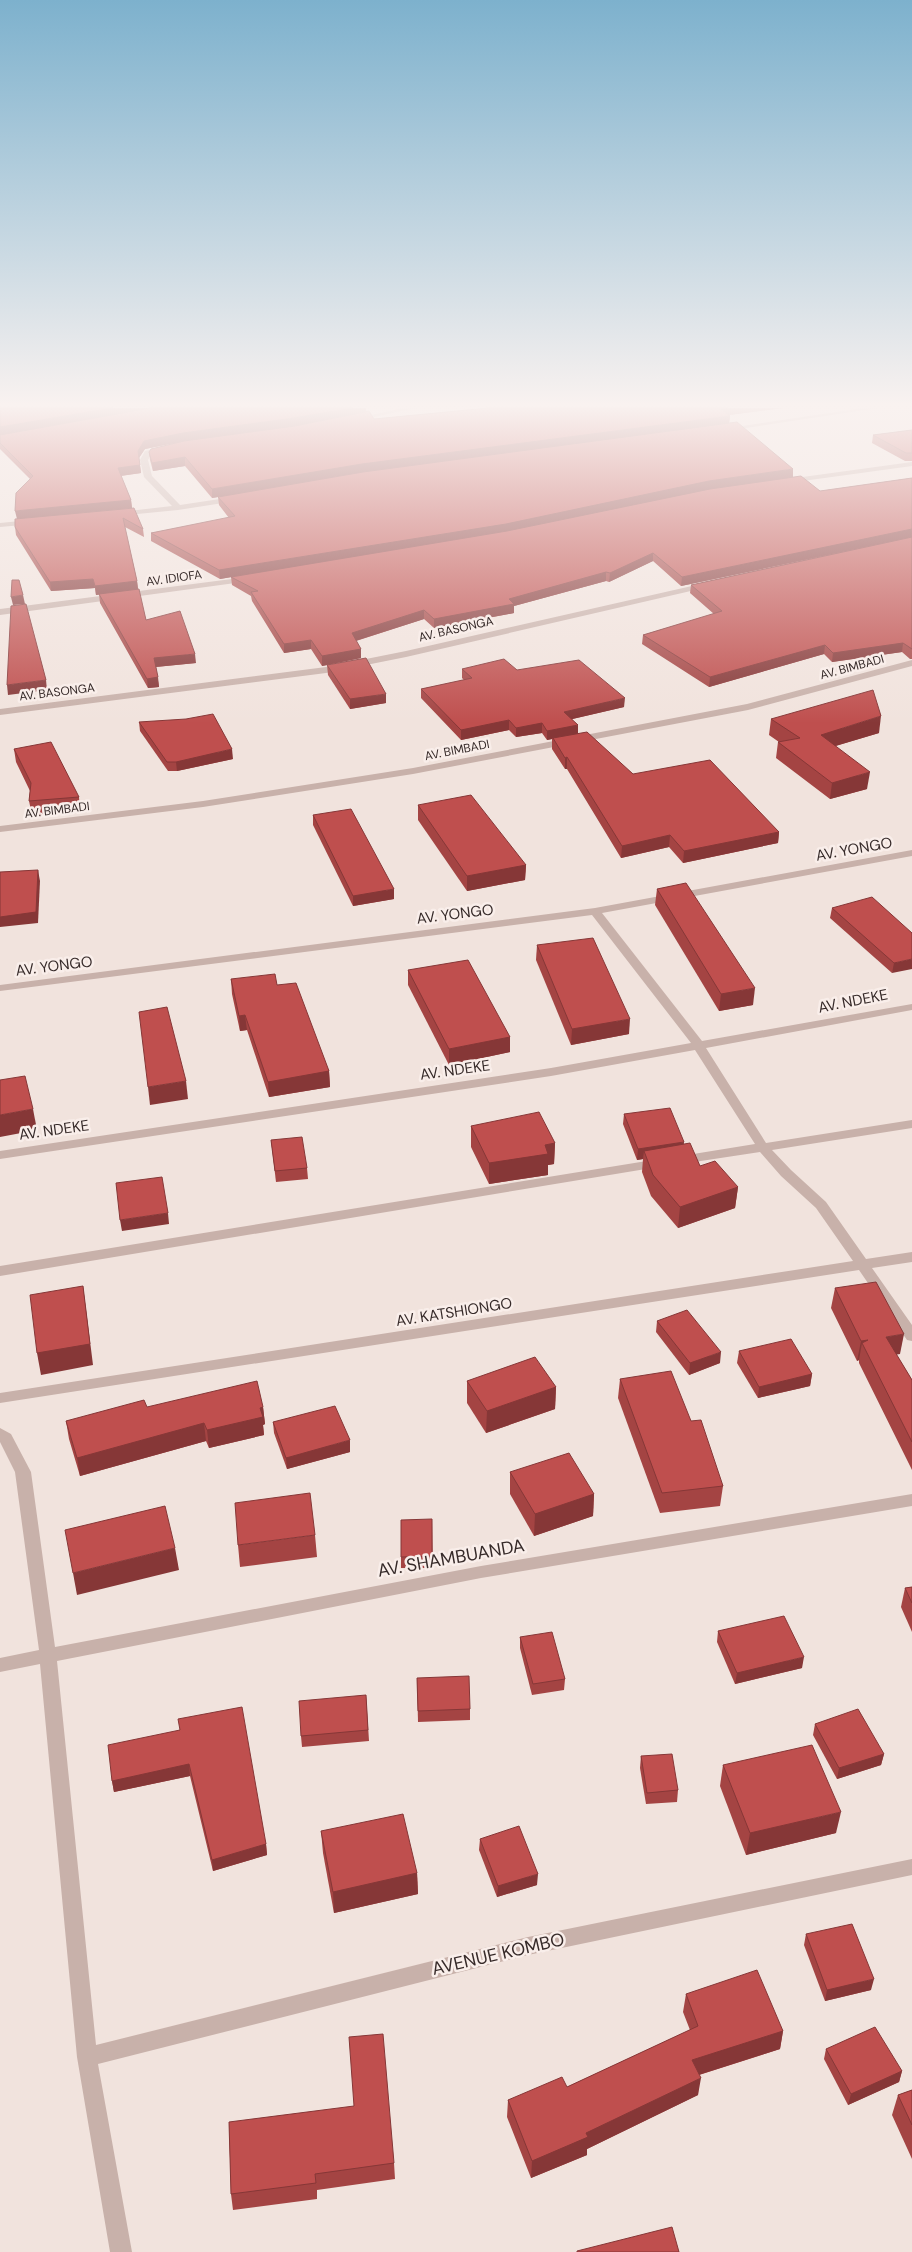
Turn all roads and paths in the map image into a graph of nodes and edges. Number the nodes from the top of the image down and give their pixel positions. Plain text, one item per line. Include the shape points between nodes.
1 (129, 513) edge
2 (110, 515) edge
3 (34, 522) edge
4 (0, 525) edge
5 (257, 578) edge
6 (713, 583) edge
7 (0, 612) edge
8 (912, 663) edge
9 (0, 712) edge
10 (0, 830) edge
11 (912, 853) edge
12 (595, 911) junction
13 (0, 988) edge
14 (912, 1007) edge
15 (700, 1046) junction
16 (912, 1124) edge
17 (762, 1146) junction
18 (0, 1155) edge
19 (912, 1257) edge
20 (862, 1265) junction
21 (0, 1271) edge
22 (912, 1336) edge
23 (0, 1398) edge
24 (0, 1434) edge
25 (912, 1500) edge
26 (48, 1656) junction
27 (0, 1665) edge
28 (912, 1867) edge
29 (87, 2057) junction
30 (120, 2252) edge

1 - 2 street
3 - 4 street
5 - 7 street, AV. IDIOFA
6 - 9 street, AV. BASONGA via 326,670
8 - 10 street, AV. BIMBADI via 748,707 414,771 204,804
11 - 12 street, AV. YONGO
12 - 13 street, AV. YONGO
12 - 15 street
14 - 15 street, AV. NDEKE
15 - 17 street
15 - 18 street, AV. NDEKE via 551,1072
16 - 17 street
17 - 20 street via 821,1205
17 - 21 street
19 - 20 street, AV. KATSHIONGO
20 - 22 street
20 - 23 street, AV. KATSHIONGO
24 - 26 street via 6,1438 24,1472
25 - 26 street, AV. SHAMBUANDA via 481,1572
26 - 27 street, AV. SHAMBUANDA
26 - 29 street
28 - 29 street, AVENUE KOMBO via 528,1946
29 - 30 street

